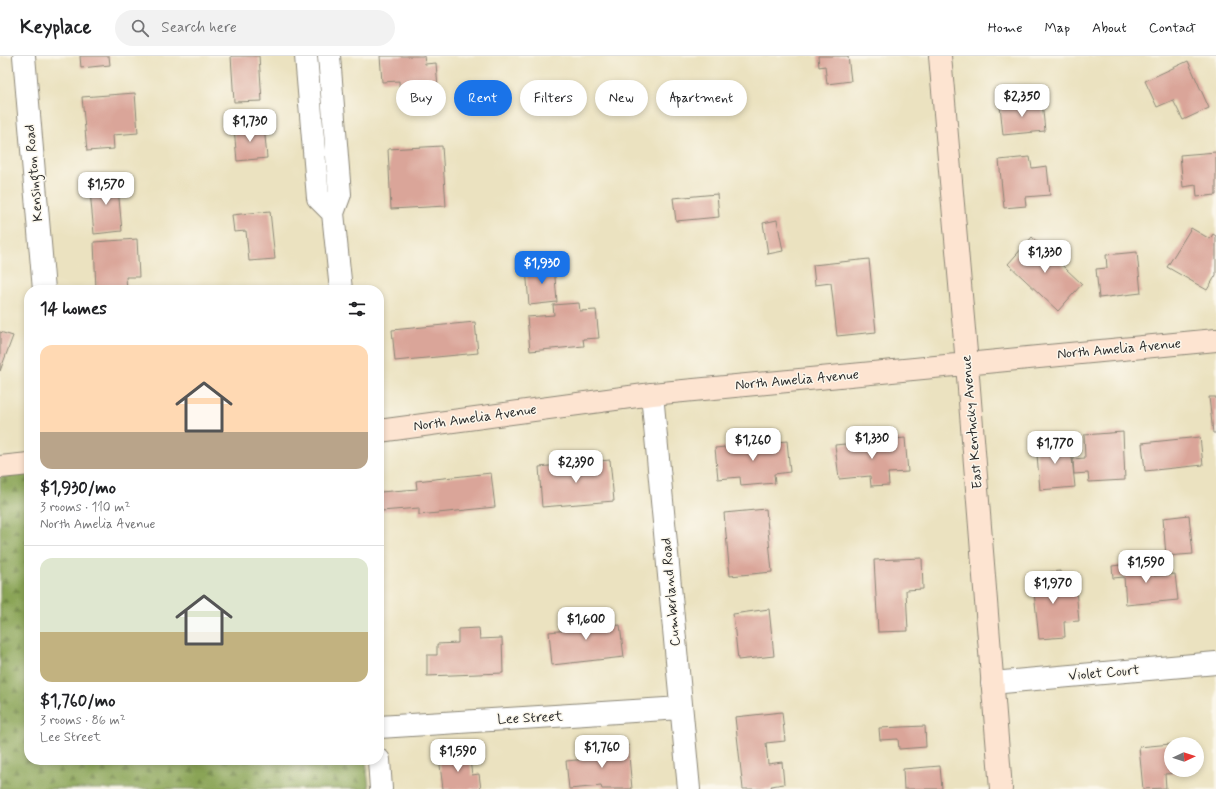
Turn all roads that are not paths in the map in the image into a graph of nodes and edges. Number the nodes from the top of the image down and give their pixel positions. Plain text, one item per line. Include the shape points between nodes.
1 (24, 56) edge
2 (306, 56) edge
3 (329, 56) edge
4 (940, 56) edge
5 (333, 213) junction
6 (44, 285) edge
7 (340, 285) edge
8 (1216, 340) edge
9 (967, 364) junction
10 (652, 394) junction
11 (384, 430) edge
12 (24, 465) edge
13 (0, 467) edge
14 (1216, 663) edge
15 (992, 683) junction
16 (681, 708) junction
17 (384, 727) edge
18 (379, 765) edge
19 (381, 789) edge
20 (689, 789) edge
21 (1001, 789) edge

1 - 6 street, Kensington Road
2 - 5 street via 318,198
3 - 5 street via 340,194
4 - 9 main road, East Kentucky Avenue
5 - 7 street
8 - 9 main road, North Amelia Avenue
9 - 10 main road, North Amelia Avenue
9 - 15 main road, East Kentucky Avenue
10 - 11 main road, North Amelia Avenue
10 - 16 street, Cumberland Road
12 - 13 main road
14 - 15 street, Violet Court
15 - 21 main road, East Kentucky Avenue
16 - 17 street, Lee Street
16 - 20 street, Cumberland Road
18 - 19 street

